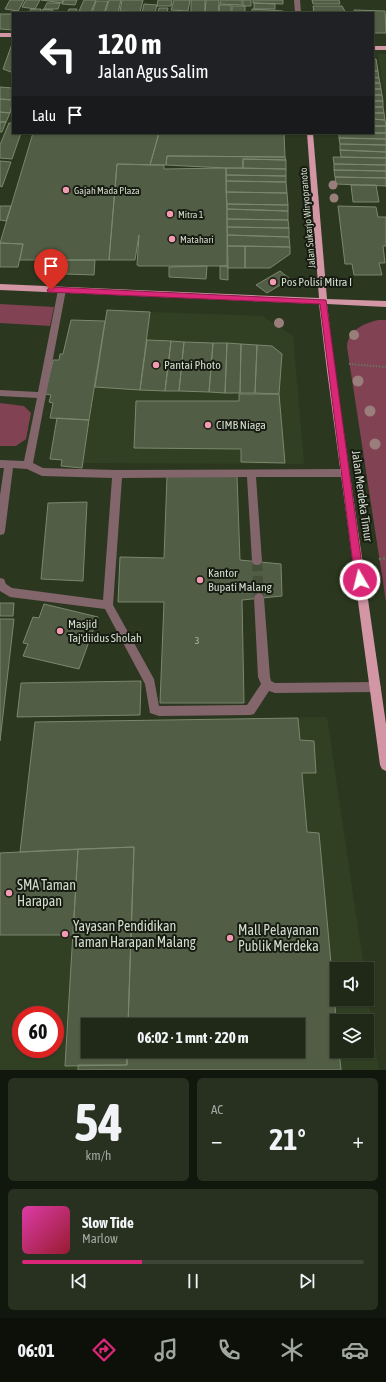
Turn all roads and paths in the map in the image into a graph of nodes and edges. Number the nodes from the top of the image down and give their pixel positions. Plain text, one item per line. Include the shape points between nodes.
1 (297, 0) edge
2 (298, 12) edge
3 (0, 35) edge
4 (12, 35) edge
5 (374, 48) edge
6 (386, 48) edge
7 (310, 134) edge
8 (0, 287) edge
9 (62, 290) junction
10 (323, 301) junction
11 (386, 304) edge
12 (349, 364) dead end
13 (386, 366) edge
14 (0, 393) edge
15 (42, 394) junction
16 (4, 464) edge
17 (28, 465) junction
18 (251, 473) junction
19 (345, 473) junction
20 (117, 474) junction
21 (0, 531) edge
22 (386, 558) edge
23 (379, 559) dead end
24 (257, 561) tunnel mouth
25 (0, 582) edge
26 (259, 598) tunnel mouth
27 (108, 605) junction
28 (268, 685) junction
29 (375, 687) junction
30 (383, 737) edge
31 (386, 765) edge

1 - 2 street
3 - 4 main road
5 - 6 main road
7 - 10 main road, Jalan Sukarjo Wiryopranoto
8 - 9 main road
9 - 10 main road
9 - 15 street
10 - 11 main road
10 - 19 main road, Jalan Merdeka Timur
12 - 13 path
14 - 15 street
15 - 17 street
16 - 17 street
16 - 21 street
17 - 20 street via 42,472
18 - 19 street
18 - 20 street
18 - 24 street
19 - 29 main road, Jalan Merdeka Timur
20 - 27 street
22 - 23 path
25 - 27 street via 10,592
26 - 28 street via 264,677
27 - 28 street via 150,683 154,709 250,710
28 - 29 street via 275,688
29 - 30 main road, Jalan Merdeka Timur
30 - 31 main road, Jalan Merdeka Timur

